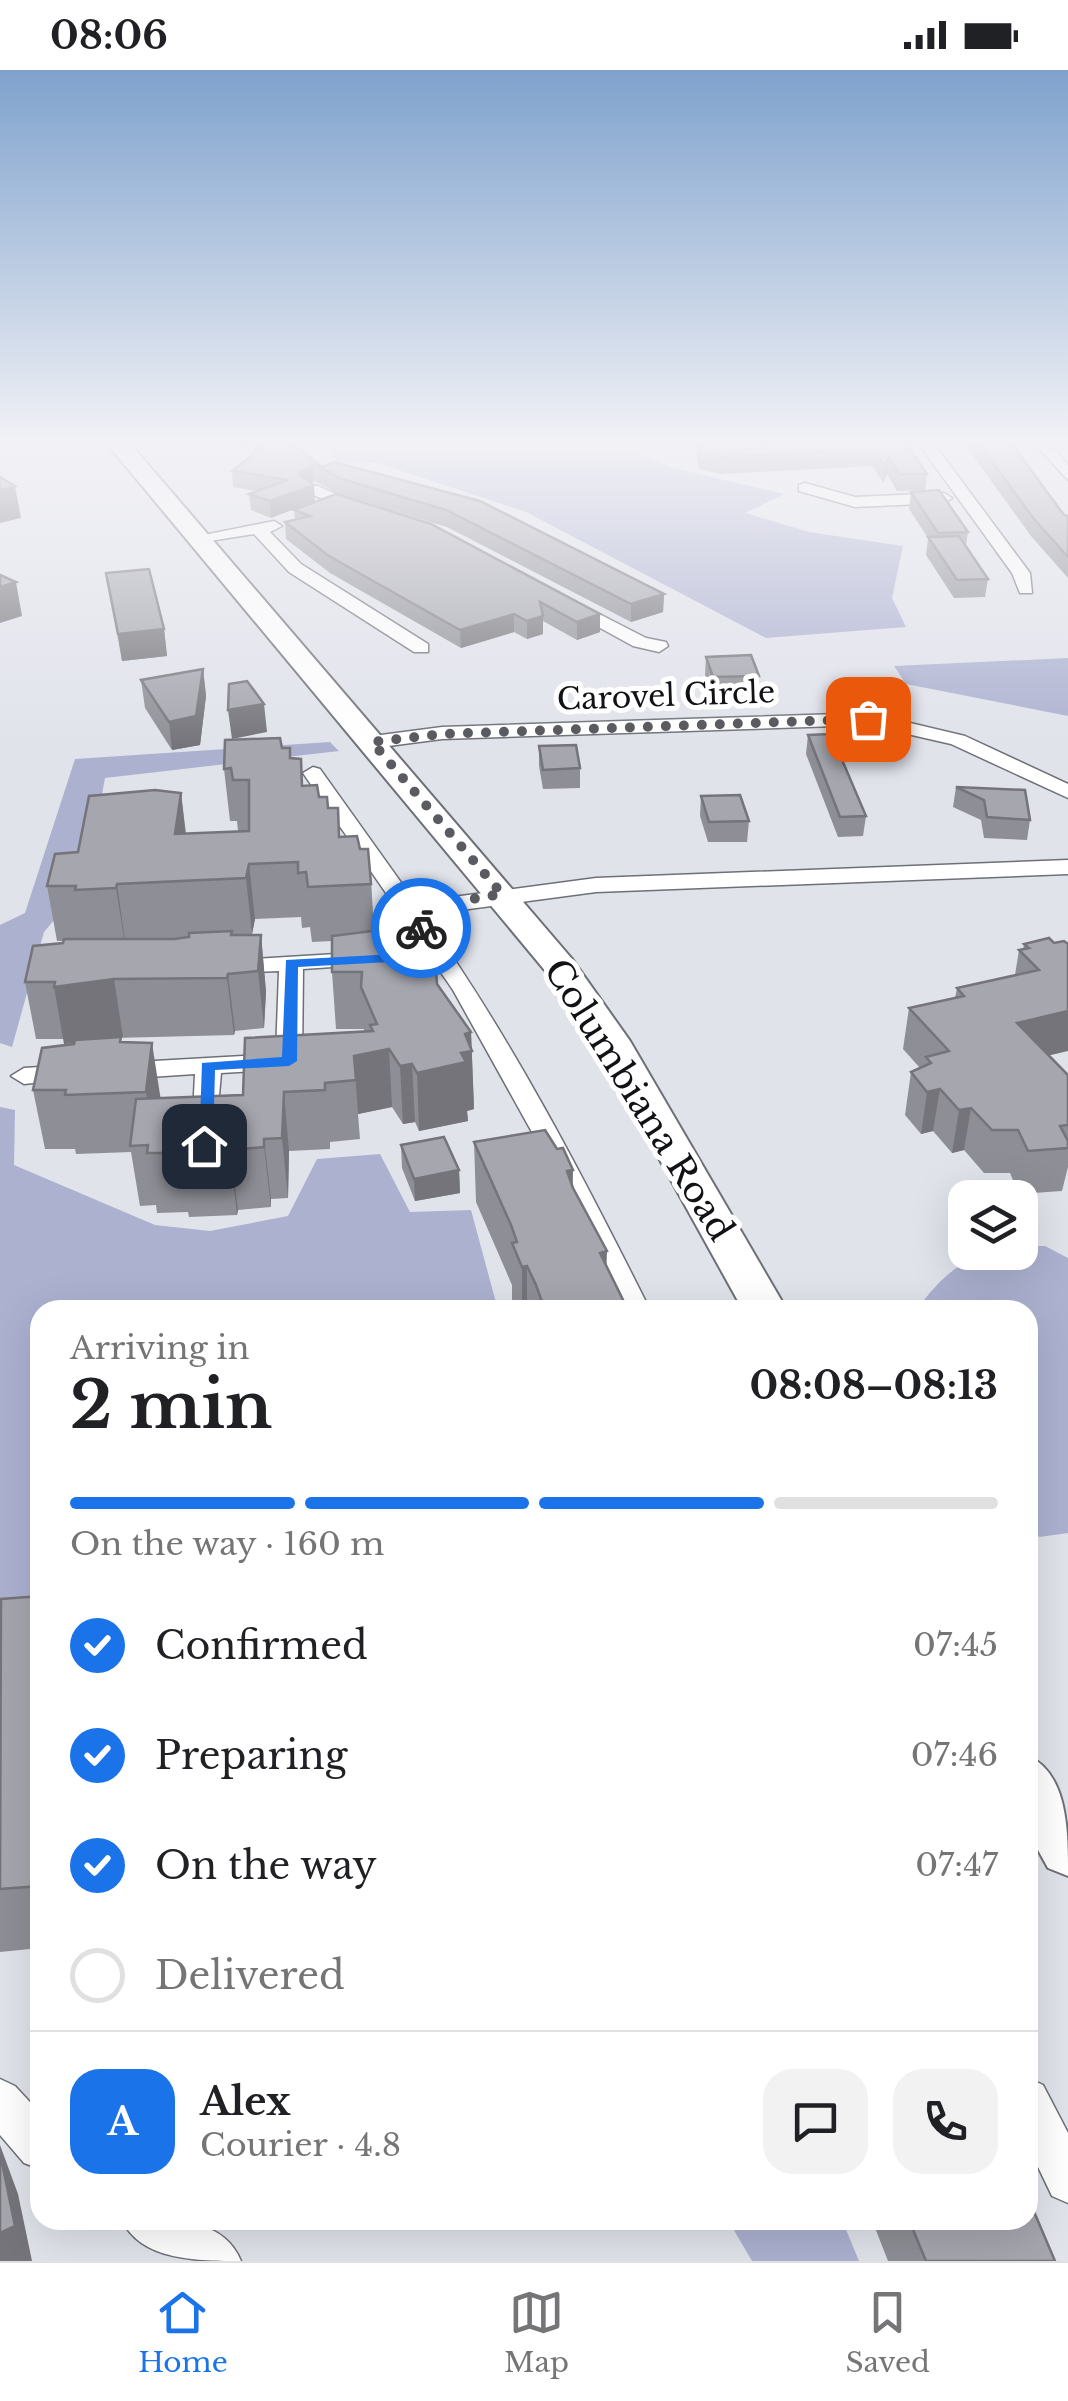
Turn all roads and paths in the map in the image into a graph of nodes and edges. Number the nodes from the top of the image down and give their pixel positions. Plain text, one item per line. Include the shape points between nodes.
1 (201, 542) edge
2 (271, 542) edge
3 (999, 542) edge
4 (1026, 589) dead end
5 (556, 597) edge
6 (659, 646) dead end
7 (421, 648) dead end
8 (372, 742) junction
9 (313, 773) dead end
10 (1068, 792) edge
11 (1068, 867) edge
12 (502, 894) junction
13 (408, 910) junction
14 (440, 956) junction
15 (291, 963) junction
16 (201, 967) edge
17 (208, 1066) junction
18 (24, 1076) dead end
19 (204, 1146) edge
20 (630, 1300) edge
21 (759, 1300) edge
22 (1038, 1798) edge
23 (1068, 1850) edge
24 (0, 2101) edge
25 (1038, 2120) edge
26 (30, 2136) edge
27 (1068, 2180) edge
28 (163, 2230) edge
29 (218, 2261) edge

1 - 8 main road, Columbiana Road
2 - 7 street via 295,568
3 - 4 street
5 - 6 street
8 - 10 street, Carovel Circle via 868,719 958,740
8 - 12 main road, Columbiana Road
9 - 13 street
11 - 12 street via 596,884
12 - 13 street
12 - 21 main road, Columbiana Road via 606,1031
13 - 14 street
14 - 15 street
14 - 20 street via 554,1146
15 - 16 street
15 - 17 street via 289,1061
17 - 18 street
17 - 19 street
22 - 23 main road
24 - 26 street
25 - 27 street
28 - 29 street

